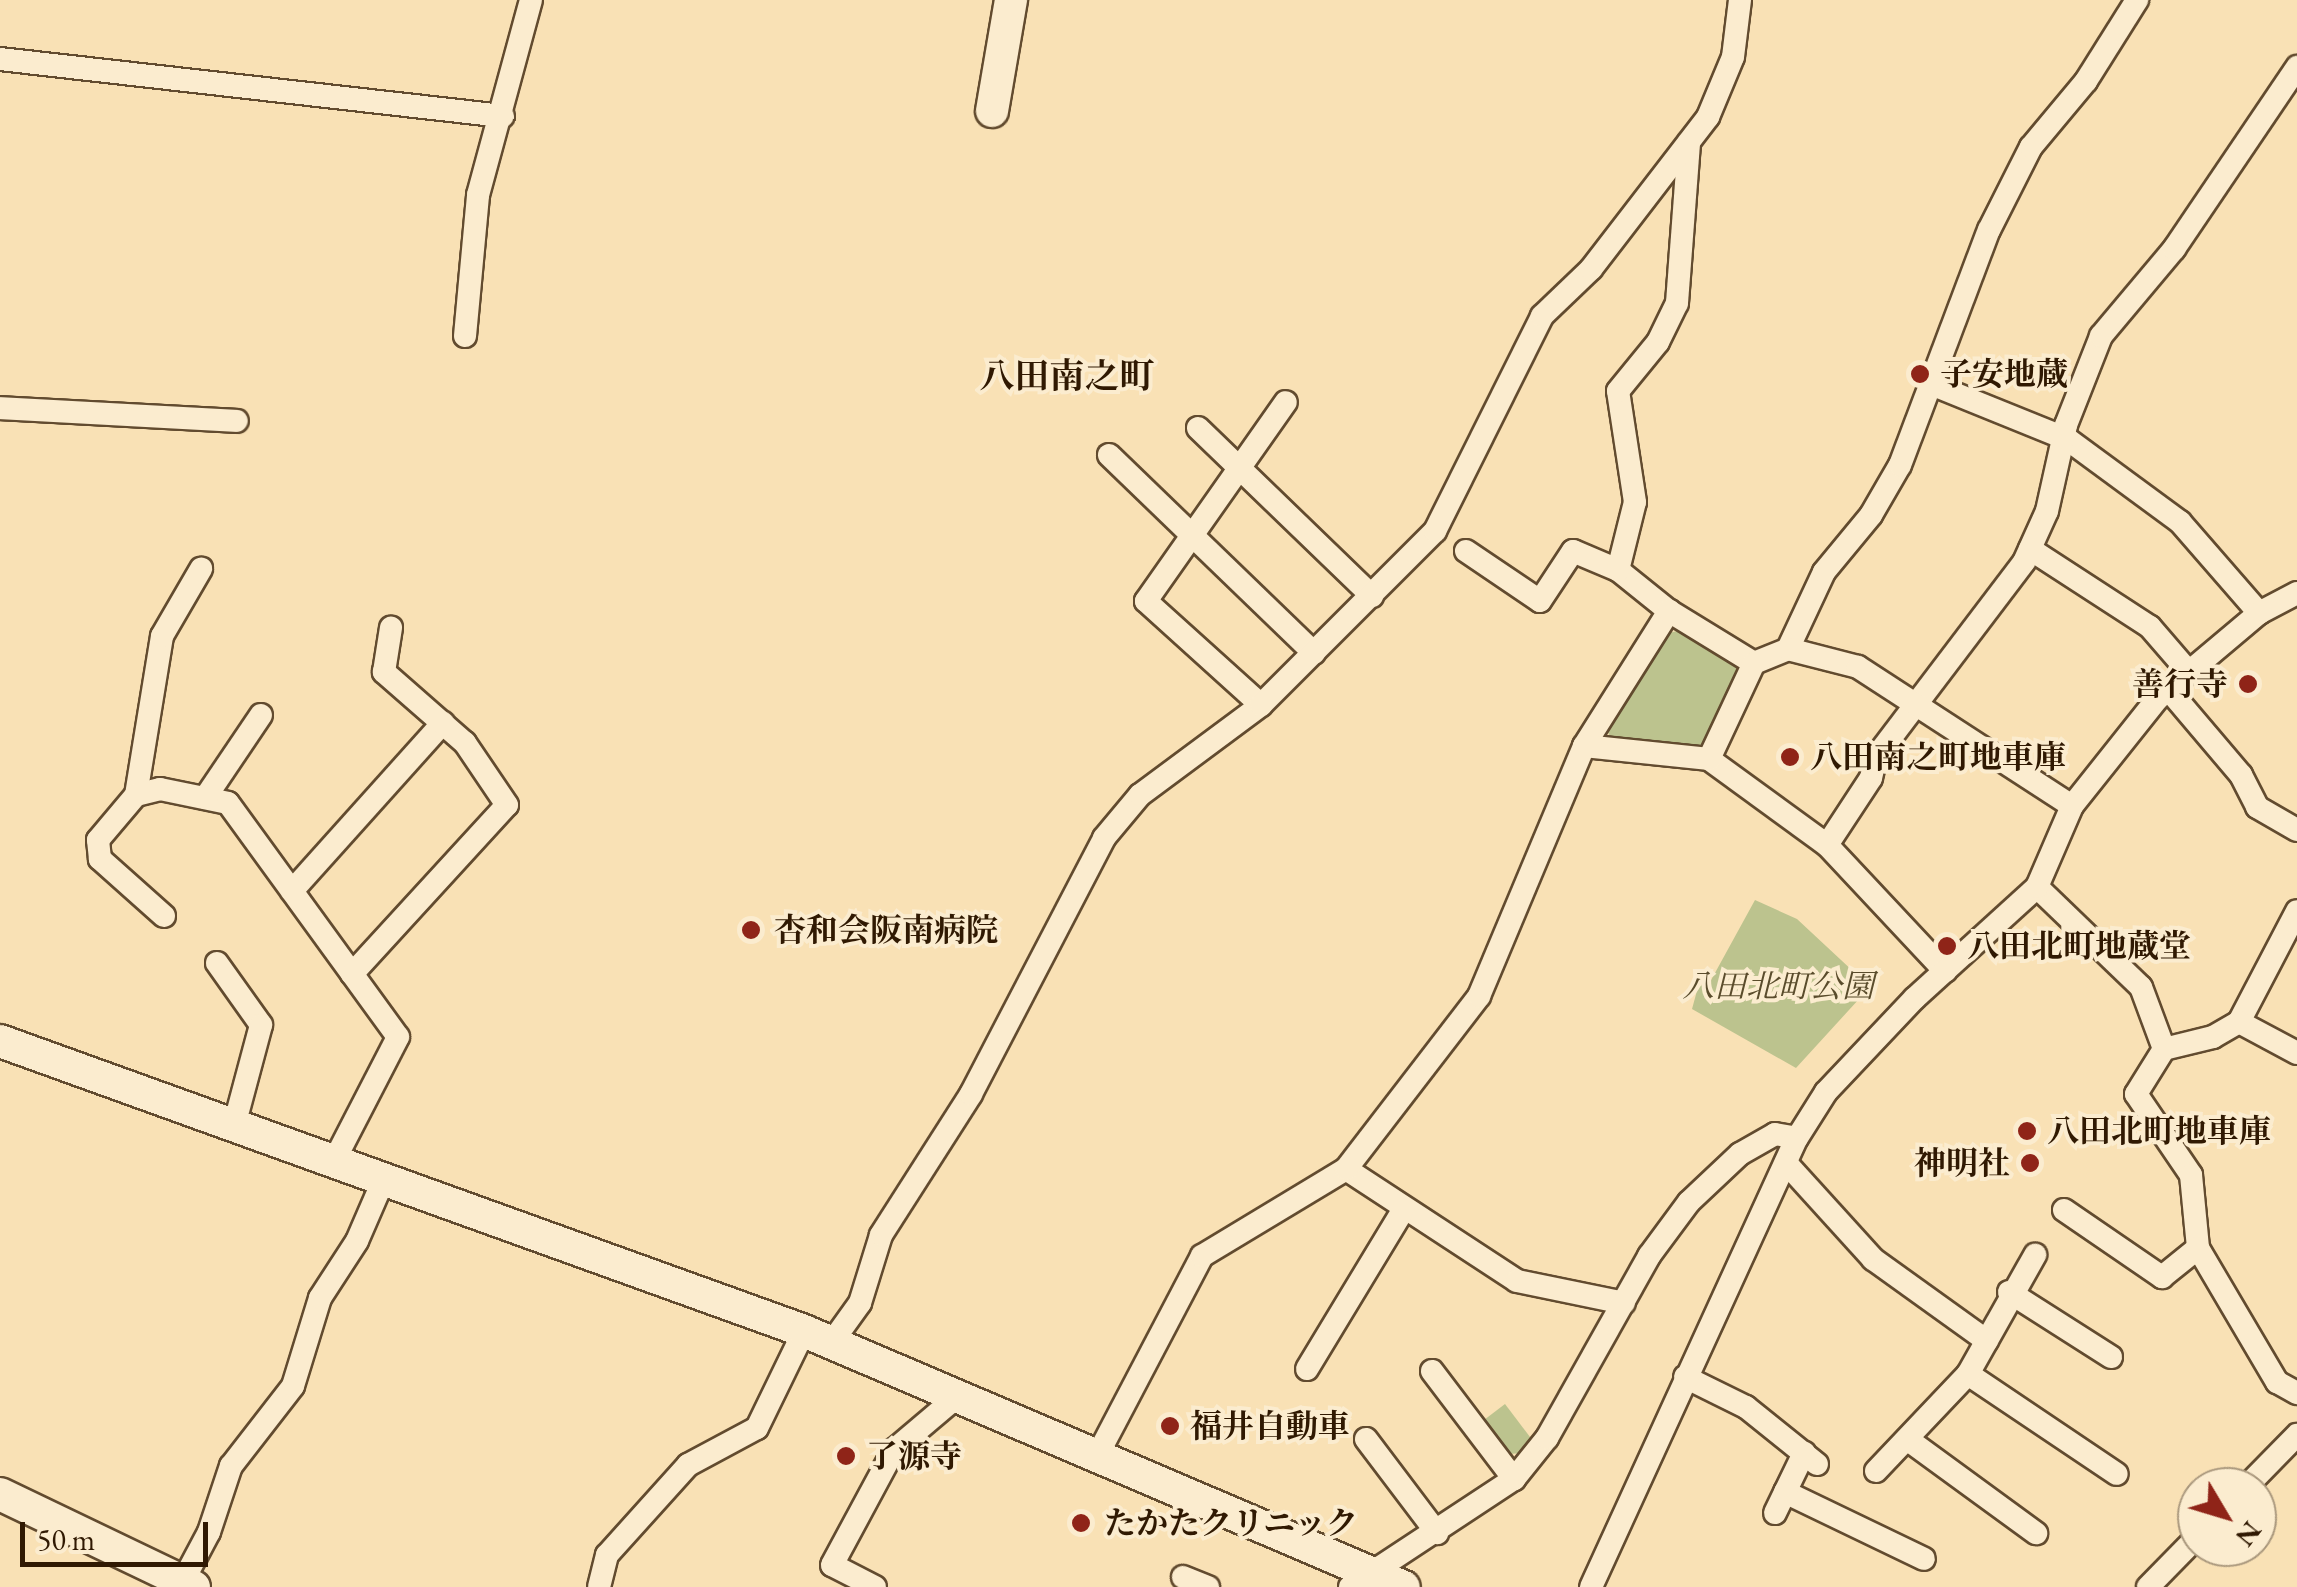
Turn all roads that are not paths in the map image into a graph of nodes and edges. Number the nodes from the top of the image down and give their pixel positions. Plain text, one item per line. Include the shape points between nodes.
1 (531, 0) edge
2 (1011, 0) edge
3 (1740, 0) edge
4 (2138, 0) edge
5 (0, 59) edge
6 (2297, 66) edge
7 (992, 111) dead end
8 (504, 116) junction
9 (1690, 142) junction
10 (466, 336) dead end
11 (1931, 384) junction
12 (1286, 402) dead end
13 (0, 408) edge
14 (237, 421) dead end
15 (1198, 428) dead end
16 (2066, 439) junction
17 (1109, 455) dead end
18 (1240, 467) junction
19 (1191, 537) junction
20 (2030, 548) junction
21 (1466, 551) dead end
22 (201, 568) dead end
23 (1618, 570) junction
24 (2297, 593) edge
25 (1372, 596) junction
26 (1668, 611) junction
27 (2260, 613) junction
28 (390, 628) dead end
29 (1788, 648) junction
30 (1314, 653) junction
31 (1754, 663) junction
32 (2188, 672) junction
33 (2168, 689) junction
34 (1915, 704) junction
35 (1261, 705) junction
36 (261, 715) dead end
37 (442, 723) junction
38 (1584, 746) junction
39 (1709, 759) junction
40 (136, 795) junction
41 (206, 798) junction
42 (2072, 806) junction
43 (2297, 830) edge
44 (1827, 845) junction
45 (2038, 888) junction
46 (292, 891) junction
47 (2297, 912) edge
48 (164, 916) dead end
49 (216, 963) dead end
50 (1945, 971) junction
51 (352, 974) junction
52 (2239, 1022) junction
53 (0, 1041) edge
54 (2164, 1049) junction
55 (2297, 1053) edge
56 (234, 1126) junction
57 (1797, 1138) junction
58 (333, 1163) junction
59 (1786, 1163) junction
60 (1346, 1168) junction
61 (383, 1181) junction
62 (1404, 1208) junction
63 (2064, 1210) dead end
64 (2198, 1248) junction
65 (2035, 1255) dead end
66 (2010, 1292) junction
67 (1624, 1303) junction
68 (818, 1337) junction
69 (1987, 1341) junction
70 (2110, 1357) dead end
71 (1307, 1369) dead end
72 (1432, 1371) dead end
73 (1968, 1374) junction
74 (1685, 1377) junction
75 (2297, 1394) edge
76 (958, 1396) junction
77 (2297, 1435) edge
78 (1366, 1439) dead end
79 (1907, 1439) junction
80 (1097, 1456) junction
81 (2266, 1467) edge
82 (1876, 1471) dead end
83 (2118, 1474) dead end
84 (1514, 1478) junction
85 (0, 1494) edge
86 (1437, 1533) junction
87 (2036, 1533) dead end
88 (2177, 1557) edge
89 (1924, 1560) dead end
90 (1183, 1576) dead end
91 (1362, 1580) edge
92 (189, 1584) edge
93 (598, 1587) edge
94 (874, 1587) edge
95 (1208, 1587) edge
96 (1404, 1587) edge
97 (1591, 1587) edge
98 (2148, 1587) edge

1 - 8 street
2 - 7 street
3 - 9 street via 1734,57
4 - 11 street via 2086,80 2030,147
5 - 8 street
6 - 16 street via 2174,249 2101,336
8 - 10 street via 478,195
9 - 23 street via 1676,303 1658,342 1618,391 1635,502
9 - 25 street via 1591,269 1542,316 1435,531
11 - 16 street
11 - 29 street via 1900,465 1871,516 1824,572
12 - 18 street
13 - 14 street
15 - 18 street
16 - 20 street
16 - 27 street via 2180,522
17 - 19 street
18 - 19 street
18 - 25 street
19 - 30 street
19 - 35 street via 1146,601
20 - 32 street via 2150,627
20 - 34 street
21 - 23 street via 1540,600 1573,551
22 - 40 street via 162,636
23 - 26 street
24 - 27 street
25 - 30 street
26 - 31 street
26 - 38 street
27 - 32 street
28 - 37 street via 384,672
29 - 31 street
29 - 34 street via 1858,667
30 - 35 street
31 - 39 street
32 - 33 street
33 - 42 street
33 - 43 street via 2240,775 2257,807
34 - 42 street
34 - 44 street via 1876,756 1871,778
35 - 68 street via 1140,796 1104,838 971,1094 881,1235 860,1303
36 - 41 street
37 - 46 street
37 - 51 street via 507,804
38 - 39 street
38 - 60 street via 1479,996
39 - 44 street
40 - 41 street via 160,790
40 - 48 street via 98,840 100,859
41 - 46 street via 228,803
42 - 45 street
44 - 50 street
45 - 50 street
45 - 54 street via 2140,987
46 - 51 street
47 - 52 street
49 - 56 street via 261,1025
50 - 57 street via 1826,1092
51 - 58 street via 398,1038
52 - 54 street via 2213,1037
52 - 55 street
53 - 56 street
54 - 64 street via 2136,1094 2191,1175
56 - 58 street
57 - 59 street
57 - 67 street via 1775,1134 1740,1154 1688,1202
58 - 61 street
59 - 69 street via 1873,1258
59 - 74 street
60 - 62 street
60 - 80 street via 1202,1256
61 - 68 street
61 - 92 street via 358,1242 320,1298 293,1386 230,1466
62 - 67 street via 1517,1281
62 - 71 street
63 - 64 street via 2162,1278
64 - 75 street via 2276,1382
65 - 66 street
66 - 69 street
66 - 70 street
67 - 84 street via 1547,1438
68 - 76 street
68 - 93 street via 756,1428 688,1465 607,1554
69 - 73 street
72 - 84 street
73 - 79 street
73 - 83 street
74 - 89 street via 1746,1406 1810,1458 1780,1502
74 - 97 street
76 - 80 street
76 - 94 street via 894,1450 832,1565
77 - 81 street
78 - 86 street
79 - 82 street
79 - 87 street
80 - 91 street
84 - 86 street
85 - 92 street
86 - 91 street
88 - 98 street
90 - 95 street
91 - 96 street

